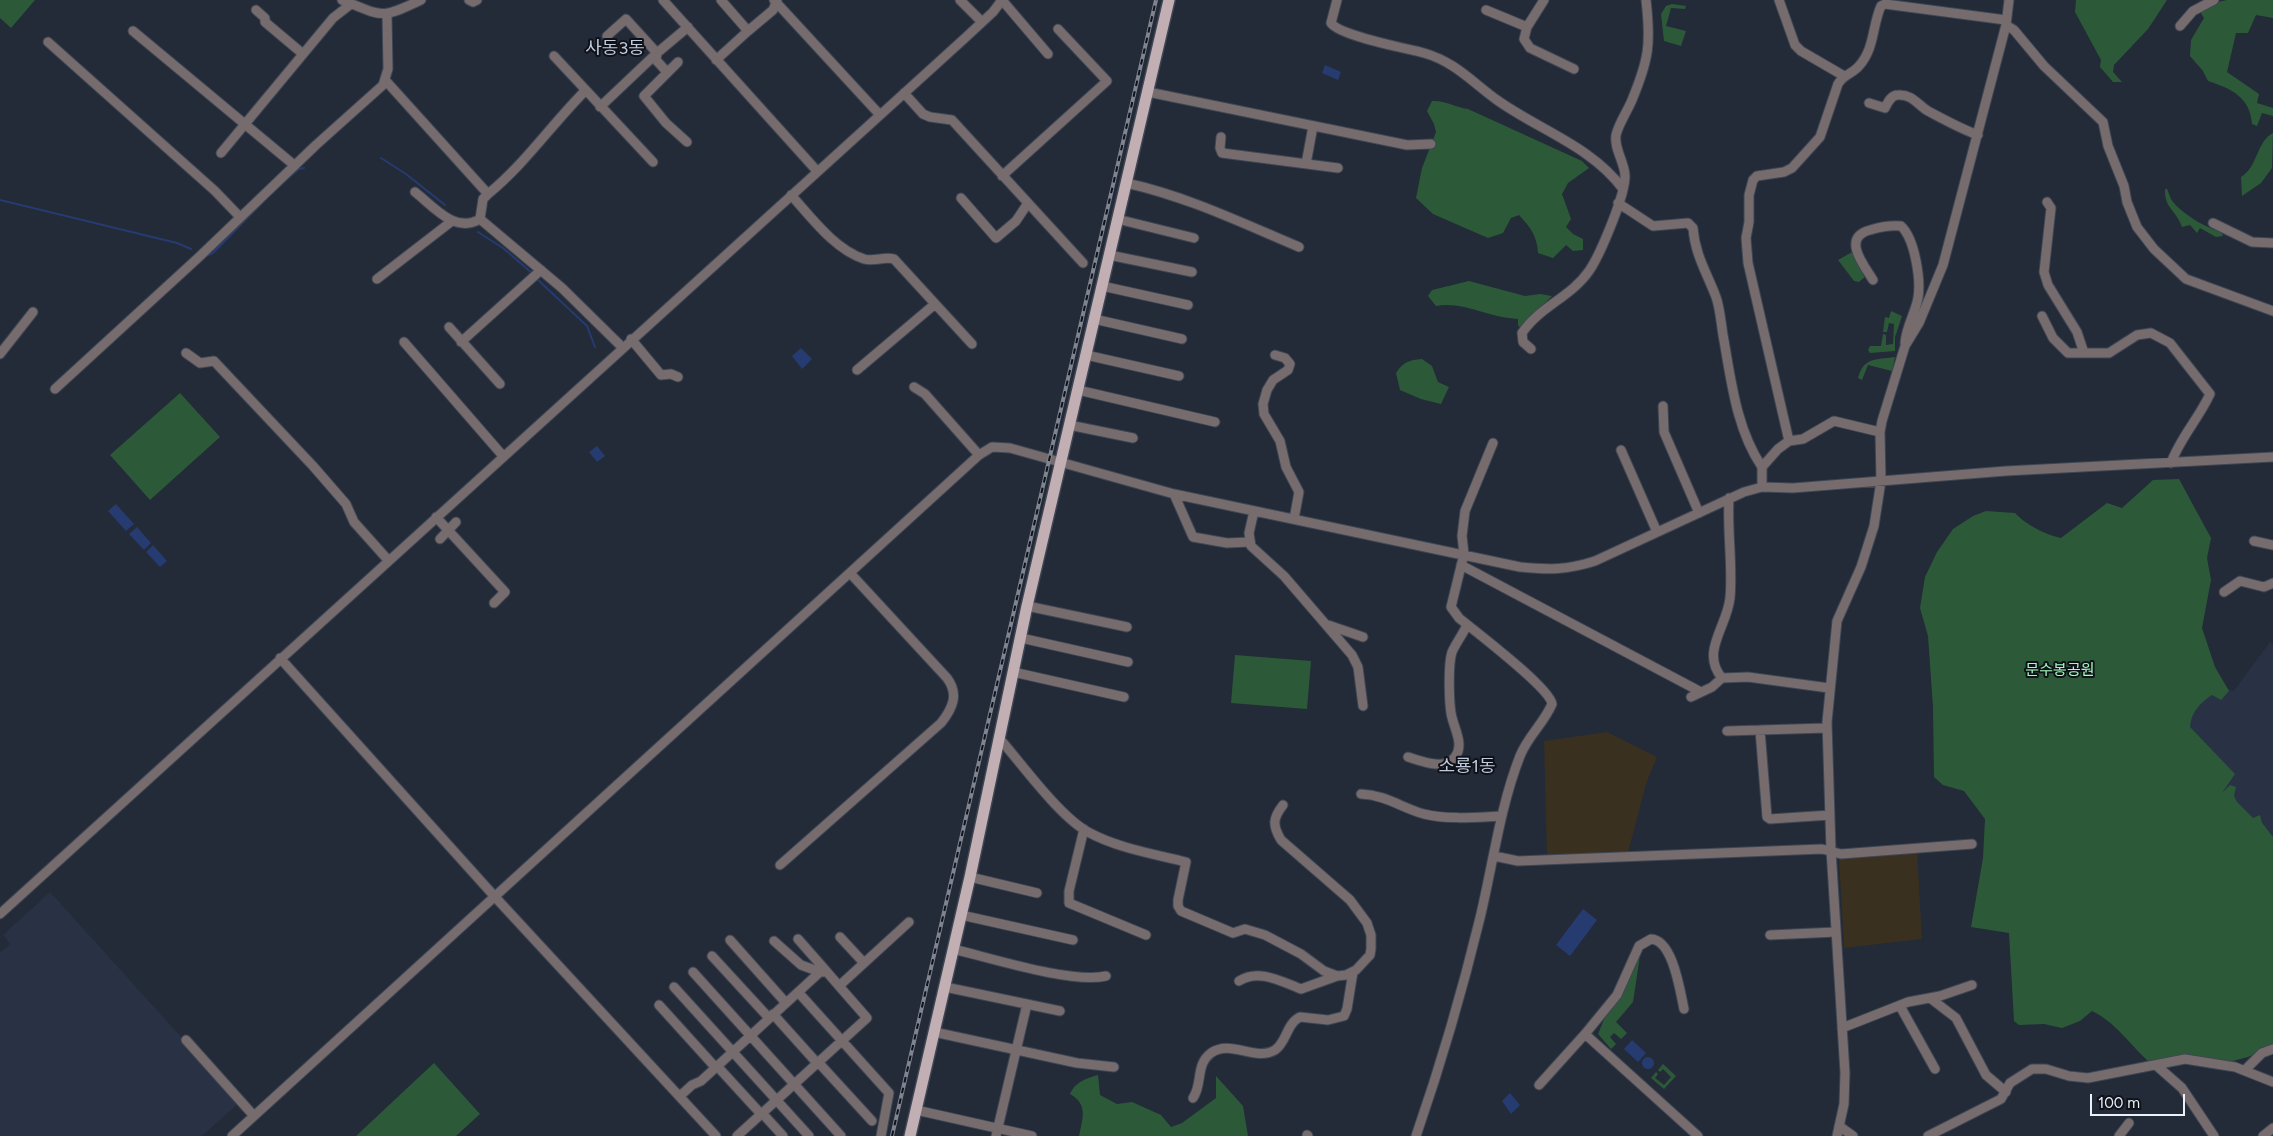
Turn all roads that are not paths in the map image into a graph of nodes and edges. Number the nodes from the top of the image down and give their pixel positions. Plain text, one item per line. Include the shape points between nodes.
1 (342, 0) edge
2 (421, 0) edge
3 (469, 0) edge
4 (477, 0) edge
5 (663, 0) edge
6 (721, 0) edge
7 (776, 0) edge
8 (960, 0) edge
9 (1002, 0) edge
10 (1169, 0) edge
11 (1337, 0) edge
12 (1544, 0) edge
13 (1646, 0) edge
14 (1779, 0) edge
15 (2009, 0) edge
16 (2214, 0) edge
17 (354, 3) edge
18 (256, 10) dead end
19 (1486, 10) dead end
20 (387, 15) junction
21 (982, 22) junction
22 (2006, 22) junction
23 (2180, 26) dead end
24 (1527, 27) junction
25 (688, 28) junction
26 (1058, 29) dead end
27 (133, 31) dead end
28 (748, 31) junction
29 (607, 36) dead end
30 (48, 42) dead end
31 (657, 53) junction
32 (303, 54) junction
33 (1048, 54) dead end
34 (554, 56) dead end
35 (716, 60) junction
36 (678, 62) dead end
37 (1574, 69) dead end
38 (667, 72) junction
39 (1844, 76) junction
40 (386, 81) junction
41 (585, 91) junction
42 (1148, 92) junction
43 (904, 93) junction
44 (1869, 103) dead end
45 (600, 107) junction
46 (880, 115) junction
47 (246, 123) junction
48 (1313, 126) junction
49 (1978, 134) junction
50 (1221, 136) dead end
51 (687, 142) dead end
52 (1431, 144) dead end
53 (221, 153) dead end
54 (653, 162) dead end
55 (1306, 164) junction
56 (294, 165) junction
57 (1338, 168) dead end
58 (817, 172) junction
59 (1002, 176) junction
60 (1126, 183) junction
61 (1623, 189) junction
62 (415, 192) dead end
63 (488, 194) junction
64 (791, 195) junction
65 (961, 198) dead end
66 (2047, 202) dead end
67 (1028, 203) junction
68 (1618, 203) junction
69 (240, 217) junction
70 (480, 220) junction
71 (1118, 220) junction
72 (452, 222) junction
73 (2212, 223) dead end
74 (1194, 238) dead end
75 (2273, 243) edge
76 (1299, 247) dead end
77 (1109, 255) junction
78 (1083, 263) dead end
79 (1192, 272) dead end
80 (536, 274) junction
81 (377, 280) dead end
82 (1873, 280) dead end
83 (1102, 286) junction
84 (935, 304) junction
85 (1188, 305) dead end
86 (2273, 311) edge
87 (34, 312) dead end
88 (2042, 316) dead end
89 (1094, 319) junction
90 (449, 327) dead end
91 (631, 339) junction
92 (1182, 339) dead end
93 (404, 342) dead end
94 (461, 342) junction
95 (972, 344) dead end
96 (1905, 346) junction
97 (622, 347) junction
98 (1531, 349) dead end
99 (186, 353) dead end
100 (0, 354) edge
101 (2084, 354) junction
102 (1086, 355) junction
103 (1275, 355) dead end
104 (857, 370) dead end
105 (1179, 376) dead end
106 (678, 377) dead end
107 (500, 384) dead end
108 (914, 387) dead end
109 (55, 389) dead end
110 (1078, 390) junction
111 (1663, 406) dead end
112 (1215, 422) dead end
113 (1070, 425) junction
114 (1880, 432) junction
115 (1133, 438) dead end
116 (1789, 442) junction
117 (1493, 443) dead end
118 (1621, 450) dead end
119 (979, 455) junction
120 (503, 456) junction
121 (2273, 457) edge
122 (1061, 463) junction
123 (2171, 463) junction
124 (1762, 467) junction
125 (1881, 481) junction
126 (1762, 487) junction
127 (1174, 494) junction
128 (1729, 498) junction
129 (1254, 511) junction
130 (1699, 513) junction
131 (436, 517) junction
132 (1294, 519) junction
133 (456, 522) dead end
134 (447, 530) junction
135 (1657, 532) junction
136 (440, 539) dead end
137 (2254, 541) dead end
138 (1250, 542) junction
139 (2273, 545) edge
140 (1464, 554) junction
141 (388, 560) junction
142 (1461, 565) junction
143 (850, 573) junction
144 (2273, 583) edge
145 (2224, 592) dead end
146 (494, 603) dead end
147 (1027, 606) junction
148 (1323, 623) junction
149 (1467, 625) junction
150 (1127, 627) dead end
151 (1363, 637) dead end
152 (1021, 638) junction
153 (280, 658) junction
154 (1128, 662) dead end
155 (1013, 672) junction
156 (1722, 678) junction
157 (1829, 688) junction
158 (1701, 692) junction
159 (1124, 697) dead end
160 (1692, 697) dead end
161 (1363, 706) dead end
162 (1826, 728) junction
163 (1760, 730) junction
164 (1727, 731) dead end
165 (999, 738) junction
166 (1408, 757) dead end
167 (1361, 794) dead end
168 (1283, 805) dead end
169 (1830, 815) junction
170 (1502, 816) junction
171 (1084, 829) junction
172 (1972, 844) dead end
173 (1831, 850) junction
174 (1494, 856) junction
175 (780, 865) dead end
176 (970, 877) junction
177 (1037, 893) dead end
178 (496, 898) junction
179 (0, 914) edge
180 (961, 915) junction
181 (909, 922) dead end
182 (1836, 932) junction
183 (1146, 935) dead end
184 (1770, 935) dead end
185 (840, 937) dead end
186 (798, 938) dead end
187 (730, 940) dead end
188 (1073, 940) dead end
189 (774, 941) dead end
190 (953, 949) junction
191 (712, 956) dead end
192 (864, 963) junction
193 (693, 972) dead end
194 (823, 972) junction
195 (1353, 972) junction
196 (1106, 976) dead end
197 (1337, 976) junction
198 (1239, 981) dead end
199 (1972, 985) dead end
200 (839, 986) junction
201 (674, 987) dead end
202 (945, 987) junction
203 (798, 992) junction
204 (1930, 998) junction
205 (786, 1002) junction
206 (1027, 1004) junction
207 (659, 1005) dead end
208 (1900, 1006) junction
209 (1684, 1009) dead end
210 (1060, 1011) dead end
211 (771, 1016) junction
212 (1842, 1028) junction
213 (934, 1032) junction
214 (1585, 1034) junction
215 (750, 1036) junction
216 (186, 1040) dead end
217 (842, 1040) junction
218 (1016, 1049) junction
219 (2273, 1049) edge
220 (733, 1052) junction
221 (817, 1063) junction
222 (1114, 1066) dead end
223 (2157, 1066) junction
224 (716, 1067) junction
225 (1935, 1069) dead end
226 (2245, 1070) junction
227 (2273, 1082) edge
228 (794, 1084) junction
229 (1539, 1085) dead end
230 (2006, 1092) junction
231 (680, 1096) junction
232 (1193, 1098) dead end
233 (776, 1100) junction
234 (916, 1110) junction
235 (761, 1114) junction
236 (254, 1116) junction
237 (872, 1121) dead end
238 (2129, 1123) dead end
239 (1839, 1126) junction
240 (2273, 1128) edge
241 (997, 1132) edge
242 (747, 1133) edge
243 (837, 1135) edge
244 (232, 1136) edge
245 (716, 1136) edge
246 (737, 1136) edge
247 (783, 1136) edge
248 (809, 1136) edge
249 (881, 1136) edge
250 (910, 1136) edge
251 (1032, 1136) edge
252 (1416, 1136) edge
253 (1698, 1136) edge
254 (1836, 1136) edge
255 (1853, 1136) edge
256 (1929, 1136) edge
257 (2118, 1136) edge
258 (2214, 1136) edge
259 (2264, 1136) edge

1 - 17 street
2 - 20 street
3 - 4 street
5 - 25 street
6 - 28 street
7 - 28 street via 773,10
7 - 46 street
8 - 21 street
9 - 21 street
9 - 33 street
10 - 42 main road
11 - 61 street via 1331,23 1334,28 1353,36 1444,59 1497,100 1590,156
12 - 24 street
13 - 61 street via 1650,36 1648,53 1615,140 1625,176
14 - 39 street via 1795,46
15 - 22 street
16 - 23 street via 2193,11
17 - 20 street via 377,15
17 - 32 street via 333,18
18 - 32 street via 265,18 264,22
19 - 24 street
20 - 40 street
21 - 43 street
22 - 39 street via 1885,4 1879,11 1872,44 1859,66
22 - 49 street
22 - 86 street via 2044,66 2103,122 2127,202 2137,226 2154,249 2186,279
24 - 37 street via 1524,40 1530,48
25 - 31 street
25 - 35 street
26 - 59 street via 1106,81
27 - 47 street
28 - 35 street
29 - 31 street via 626,19
30 - 69 street
31 - 38 street via 656,60
31 - 45 street
32 - 47 street
34 - 41 street
35 - 58 street
36 - 38 street
38 - 51 street via 644,96
39 - 116 street via 1838,84 1820,137 1792,168 1757,176 1749,195 1748,263
40 - 56 street
40 - 63 street
41 - 45 street
41 - 63 street
42 - 48 street
42 - 60 main road
43 - 46 street
43 - 59 street via 923,114 952,120
44 - 49 street via 1885,108 1896,94 1906,95 1925,110 1963,130
45 - 54 street
46 - 58 street
47 - 53 street
47 - 56 street
48 - 52 street via 1407,145
48 - 55 street
49 - 96 street via 1943,265
50 - 55 street via 1222,154
55 - 57 street
56 - 69 street
58 - 64 street
59 - 67 street
60 - 71 main road
60 - 76 street via 1205,207
61 - 68 street
62 - 72 street
63 - 70 street
64 - 84 street via 855,256 877,261 884,258 894,260
64 - 91 street
65 - 67 street via 996,238 1016,221
66 - 101 street via 2050,208 2044,272
67 - 78 street
68 - 98 street via 1589,271 1577,286 1536,316 1522,333 1523,342
68 - 124 street via 1653,226 1688,223 1693,228 1694,245 1716,298 1743,432
69 - 109 street
70 - 72 street via 472,224
70 - 80 street
71 - 74 street
71 - 77 main road
72 - 81 street
73 - 75 street via 2252,242
77 - 79 street
77 - 83 main road
80 - 94 street
80 - 97 street
82 - 96 street via 1856,251 1856,240 1862,232 1878,227 1901,226 1910,239 1919,281 1918,299 1906,330
83 - 85 street
83 - 89 main road
84 - 95 street
84 - 104 street
87 - 100 street
88 - 101 street via 2062,349 2068,353
89 - 92 street
89 - 102 main road
90 - 94 street
91 - 97 street
91 - 106 street via 661,375
93 - 120 street
94 - 107 street
96 - 114 street
97 - 120 street
99 - 141 street via 200,363 214,362 313,466 346,504 354,522
101 - 123 street via 2108,352 2136,335 2151,333 2170,343 2200,380 2210,394
102 - 105 street
102 - 110 main road
103 - 132 street via 1285,358 1290,364 1267,390 1264,414 1280,441 1286,467 1299,492
108 - 119 street via 925,394
110 - 112 street
110 - 113 main road
111 - 130 street via 1664,432
113 - 115 street
113 - 122 main road
114 - 116 street via 1834,421 1803,439
114 - 125 street
116 - 124 street
117 - 140 street via 1465,511
118 - 135 street
119 - 122 street via 992,447 1002,446
119 - 143 street
120 - 131 street
121 - 123 street
122 - 127 street
122 - 147 main road
123 - 125 street
124 - 126 street
125 - 126 street via 1793,488
125 - 157 street via 1869,542 1837,621
126 - 128 street
127 - 129 street
127 - 138 street via 1193,537 1227,543
128 - 130 street
128 - 156 street via 1730,599 1713,658
129 - 132 street
129 - 138 street
130 - 135 street
131 - 134 street
131 - 141 street
132 - 140 street
133 - 134 street
134 - 136 street
134 - 146 street via 506,593
135 - 140 street via 1595,561 1554,571
137 - 139 street
138 - 148 street
140 - 142 street
141 - 153 street
142 - 149 street via 1451,607
142 - 158 street
143 - 175 street via 947,678 952,685 952,706 941,723
143 - 178 street
144 - 145 street via 2264,586 2240,581
147 - 150 street
147 - 152 main road
148 - 151 street
148 - 161 street via 1339,639 1358,667
149 - 166 street via 1452,651 1451,660 1450,713 1459,744 1455,758 1446,764 1437,764
149 - 170 street via 1551,698 1550,710 1528,739 1520,756
152 - 154 street
152 - 155 main road
153 - 178 street
153 - 179 street
155 - 159 street
155 - 165 main road
156 - 157 street via 1748,677
156 - 158 street
157 - 162 street
158 - 160 street
162 - 163 street
162 - 169 street
163 - 164 street
163 - 169 street via 1767,817
165 - 171 street via 1067,815
165 - 176 main road
167 - 170 street via 1377,795 1441,817
168 - 195 street via 1274,817 1274,828 1281,840 1350,900 1367,922 1371,935 1370,954
169 - 173 street
170 - 174 street
171 - 183 street via 1069,891 1070,904
171 - 197 street via 1135,849 1186,862 1178,900 1181,910 1233,933 1246,929 1266,935
172 - 173 street via 1841,854
173 - 174 street via 1518,861
173 - 182 street
174 - 252 street via 1449,1035
176 - 177 street
176 - 180 main road
178 - 231 street
178 - 236 street
180 - 188 street
180 - 190 main road
181 - 192 street
182 - 184 street
182 - 212 street
185 - 192 street
186 - 194 street
187 - 205 street
189 - 194 street via 801,965
190 - 196 street via 1072,976 1094,979
190 - 202 main road
191 - 211 street
192 - 200 street
193 - 215 street
194 - 200 street
194 - 203 street
195 - 197 street
195 - 232 street via 1344,1016 1328,1020 1300,1017 1289,1026 1275,1050 1224,1048 1212,1052 1204,1061
197 - 198 street via 1301,989 1270,976
199 - 204 street
200 - 217 street via 867,1018
201 - 220 street
202 - 206 street
202 - 213 main road
203 - 205 street
203 - 217 street
204 - 208 street
204 - 230 street via 1956,1018 1986,1074
205 - 211 street
206 - 210 street
206 - 218 street
207 - 224 street
208 - 212 street
208 - 225 street
209 - 214 street via 1665,946 1651,939 1639,946 1617,995
211 - 215 street
211 - 221 street
212 - 239 street via 1845,1073
213 - 218 street
213 - 234 main road
214 - 229 street
214 - 253 street
215 - 220 street
215 - 228 street
216 - 236 street
217 - 221 street
217 - 249 street via 889,1093
218 - 222 street via 1077,1063
218 - 241 street
219 - 226 street via 2262,1053
220 - 224 street
220 - 233 street
221 - 228 street
221 - 237 street
223 - 226 street via 2185,1059
223 - 230 street via 2088,1078 2032,1069 2010,1083
223 - 258 street via 2182,1088
224 - 231 street
224 - 235 street
226 - 227 street
228 - 233 street
228 - 243 street
230 - 256 street via 2001,1100
231 - 245 street
233 - 235 street
233 - 248 street
234 - 241 street
234 - 250 main road
235 - 242 street
235 - 247 street
236 - 244 street
238 - 257 street
239 - 254 street
239 - 255 street
240 - 259 street
241 - 251 street
242 - 246 street

